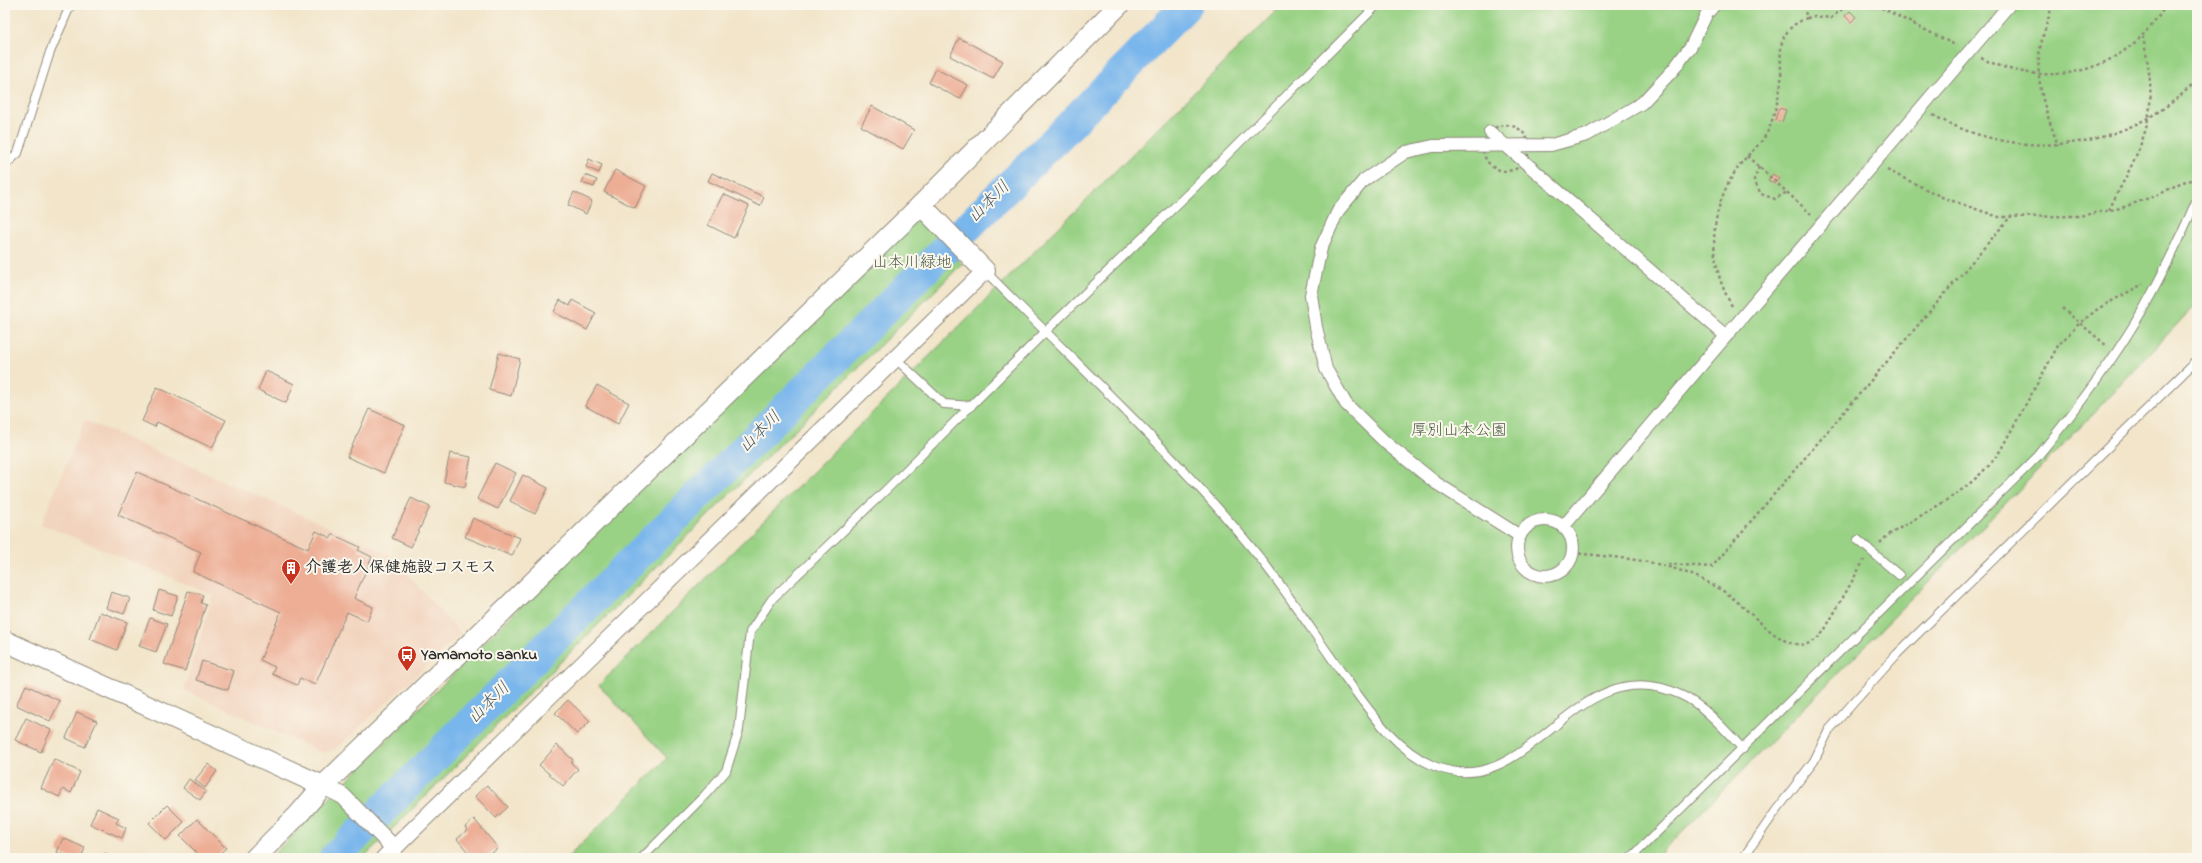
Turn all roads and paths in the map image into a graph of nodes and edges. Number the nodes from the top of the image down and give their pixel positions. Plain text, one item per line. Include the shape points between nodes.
1 (1119, 5) edge
2 (1377, 5) edge
3 (1714, 5) edge
4 (1803, 5) edge
5 (1847, 5) edge
6 (1876, 5) edge
7 (2009, 5) edge
8 (2052, 5) edge
9 (2166, 5) edge
10 (70, 6) edge
11 (1807, 18) junction
12 (2143, 36) junction
13 (1969, 52) junction
14 (2039, 74) junction
15 (2197, 80) edge
16 (1922, 107) junction
17 (2148, 119) junction
18 (1490, 132) dead end
19 (1504, 146) junction
20 (2058, 146) junction
21 (1747, 156) junction
22 (1875, 162) junction
23 (5, 165) edge
24 (1760, 167) junction
25 (2197, 179) edge
26 (1787, 192) junction
27 (2197, 199) edge
28 (921, 204) junction
29 (2109, 210) junction
30 (2011, 216) junction
31 (1822, 223) junction
32 (980, 266) junction
33 (2163, 272) junction
34 (2062, 308) dead end
35 (1741, 318) junction
36 (2080, 323) junction
37 (1045, 332) junction
38 (1726, 336) junction
39 (2116, 352) junction
40 (895, 358) junction
41 (2197, 360) edge
42 (971, 406) junction
43 (1563, 527) junction
44 (1520, 536) junction
45 (1858, 540) dead end
46 (1871, 551) junction
47 (1573, 553) junction
48 (1661, 564) junction
49 (1899, 575) dead end
50 (5, 641) edge
51 (1743, 749) junction
52 (323, 786) junction
53 (388, 848) edge
54 (256, 858) edge
55 (642, 858) edge
56 (1631, 858) edge
57 (1743, 858) edge

1 - 28 street
2 - 37 lane
3 - 19 street via 1706,15 1691,46 1642,103 1587,135 1551,145
4 - 11 path
5 - 11 path via 1831,18
6 - 13 path
7 - 13 street
8 - 14 path via 2041,46
9 - 12 path
10 - 23 lane via 50,52 18,153
11 - 21 path via 1796,23 1784,39 1781,82 1773,116 1765,136
12 - 14 path via 2125,52 2104,63 2080,71
12 - 17 path via 2150,88
13 - 14 path via 1996,65
13 - 16 street
14 - 20 path via 2042,97
15 - 17 path via 2186,92
16 - 20 path via 1948,124 1978,136 2004,142
16 - 22 street
17 - 20 path via 2083,143
17 - 29 path via 2142,140
18 - 19 street
19 - 38 street
19 - 44 street via 1433,146 1406,152 1364,180 1338,211 1321,248 1311,295 1326,369 1346,404 1383,441 1436,483
21 - 24 path
21 - 35 path via 1737,168 1724,195 1714,225 1717,267 1723,290
22 - 30 path via 1944,198 1999,217
22 - 31 street
24 - 26 path
24 - 26 path via 1754,180 1761,194 1775,199
25 - 29 path via 2182,182 2160,194
26 - 31 path
27 - 33 lane
28 - 32 street
28 - 52 street
29 - 30 path via 2079,216
30 - 48 path via 1712,567
31 - 35 street
32 - 37 lane
32 - 40 street
33 - 36 path via 2099,308
33 - 39 lane
34 - 36 path
35 - 38 street
36 - 39 path
36 - 46 path via 2059,344 1991,465 1962,489 1887,536
37 - 42 lane
37 - 51 lane via 1166,452 1260,559 1379,724 1409,752 1435,767 1466,773 1490,769 1516,757 1589,700 1629,684 1651,686 1681,695 1721,726
38 - 43 street
39 - 51 lane via 2073,413 2038,456
40 - 42 lane via 944,404
40 - 53 street
41 - 57 lane via 1897,654 1829,730 1814,761
42 - 55 lane via 772,599 750,632 739,730 726,771
43 - 44 street via 1555,522 1538,521 1530,524
43 - 47 street via 1571,539
44 - 47 street via 1517,551 1519,558 1527,570 1535,575 1543,577 1560,573 1567,567
45 - 46 lane
46 - 48 path via 1860,565 1824,630 1816,641 1806,645 1790,642 1777,635 1727,594 1705,580
46 - 49 lane
47 - 48 path
50 - 52 street
51 - 56 lane
52 - 53 street via 343,796
52 - 54 street

